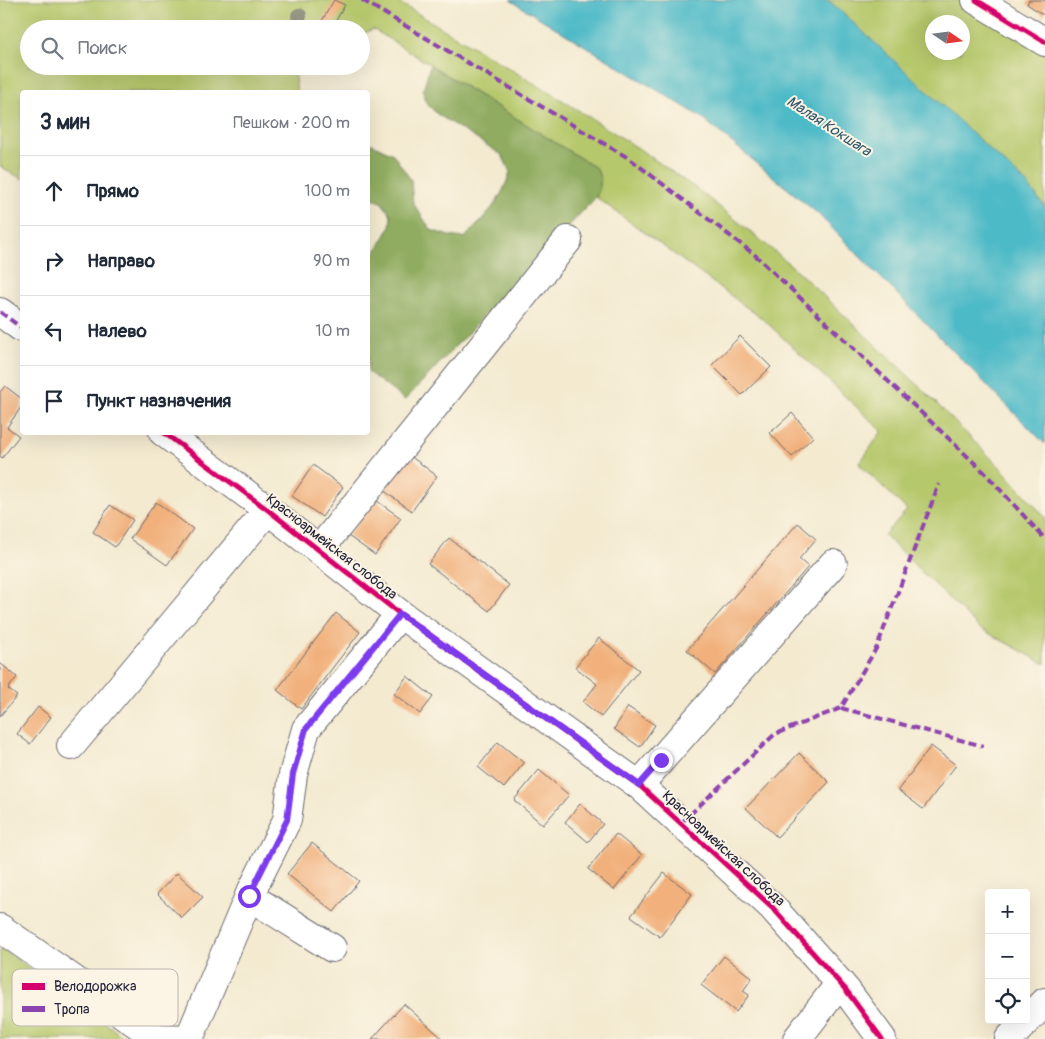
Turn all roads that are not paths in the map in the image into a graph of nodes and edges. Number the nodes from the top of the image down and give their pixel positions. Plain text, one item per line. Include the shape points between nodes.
1 (976, 0) edge
2 (1045, 42) edge
3 (568, 240) dead end
4 (0, 312) edge
5 (20, 327) edge
6 (168, 435) edge
7 (268, 510) junction
8 (319, 550) junction
9 (833, 564) dead end
10 (400, 614) junction
11 (71, 746) dead end
12 (639, 785) junction
13 (249, 896) junction
14 (0, 928) edge
15 (332, 948) dead end
16 (59, 969) edge
17 (840, 983) junction
18 (1045, 1002) edge
19 (140, 1026) edge
20 (189, 1039) edge
21 (797, 1039) edge
22 (882, 1039) edge
23 (1009, 1039) edge

1 - 2 street
3 - 8 street
4 - 5 street
6 - 7 street, Красноармейская слобода
7 - 8 street, Красноармейская слобода
7 - 11 street
8 - 10 street, Красноармейская слобода
9 - 12 street
10 - 12 street, Красноармейская слобода
10 - 13 street via 306,729 293,774 287,820
12 - 17 street, Красноармейская слобода via 772,907
13 - 15 street
13 - 20 street
14 - 16 street
17 - 21 street
17 - 22 street, Красноармейская слобода
18 - 23 street
19 - 20 street via 157,1038

